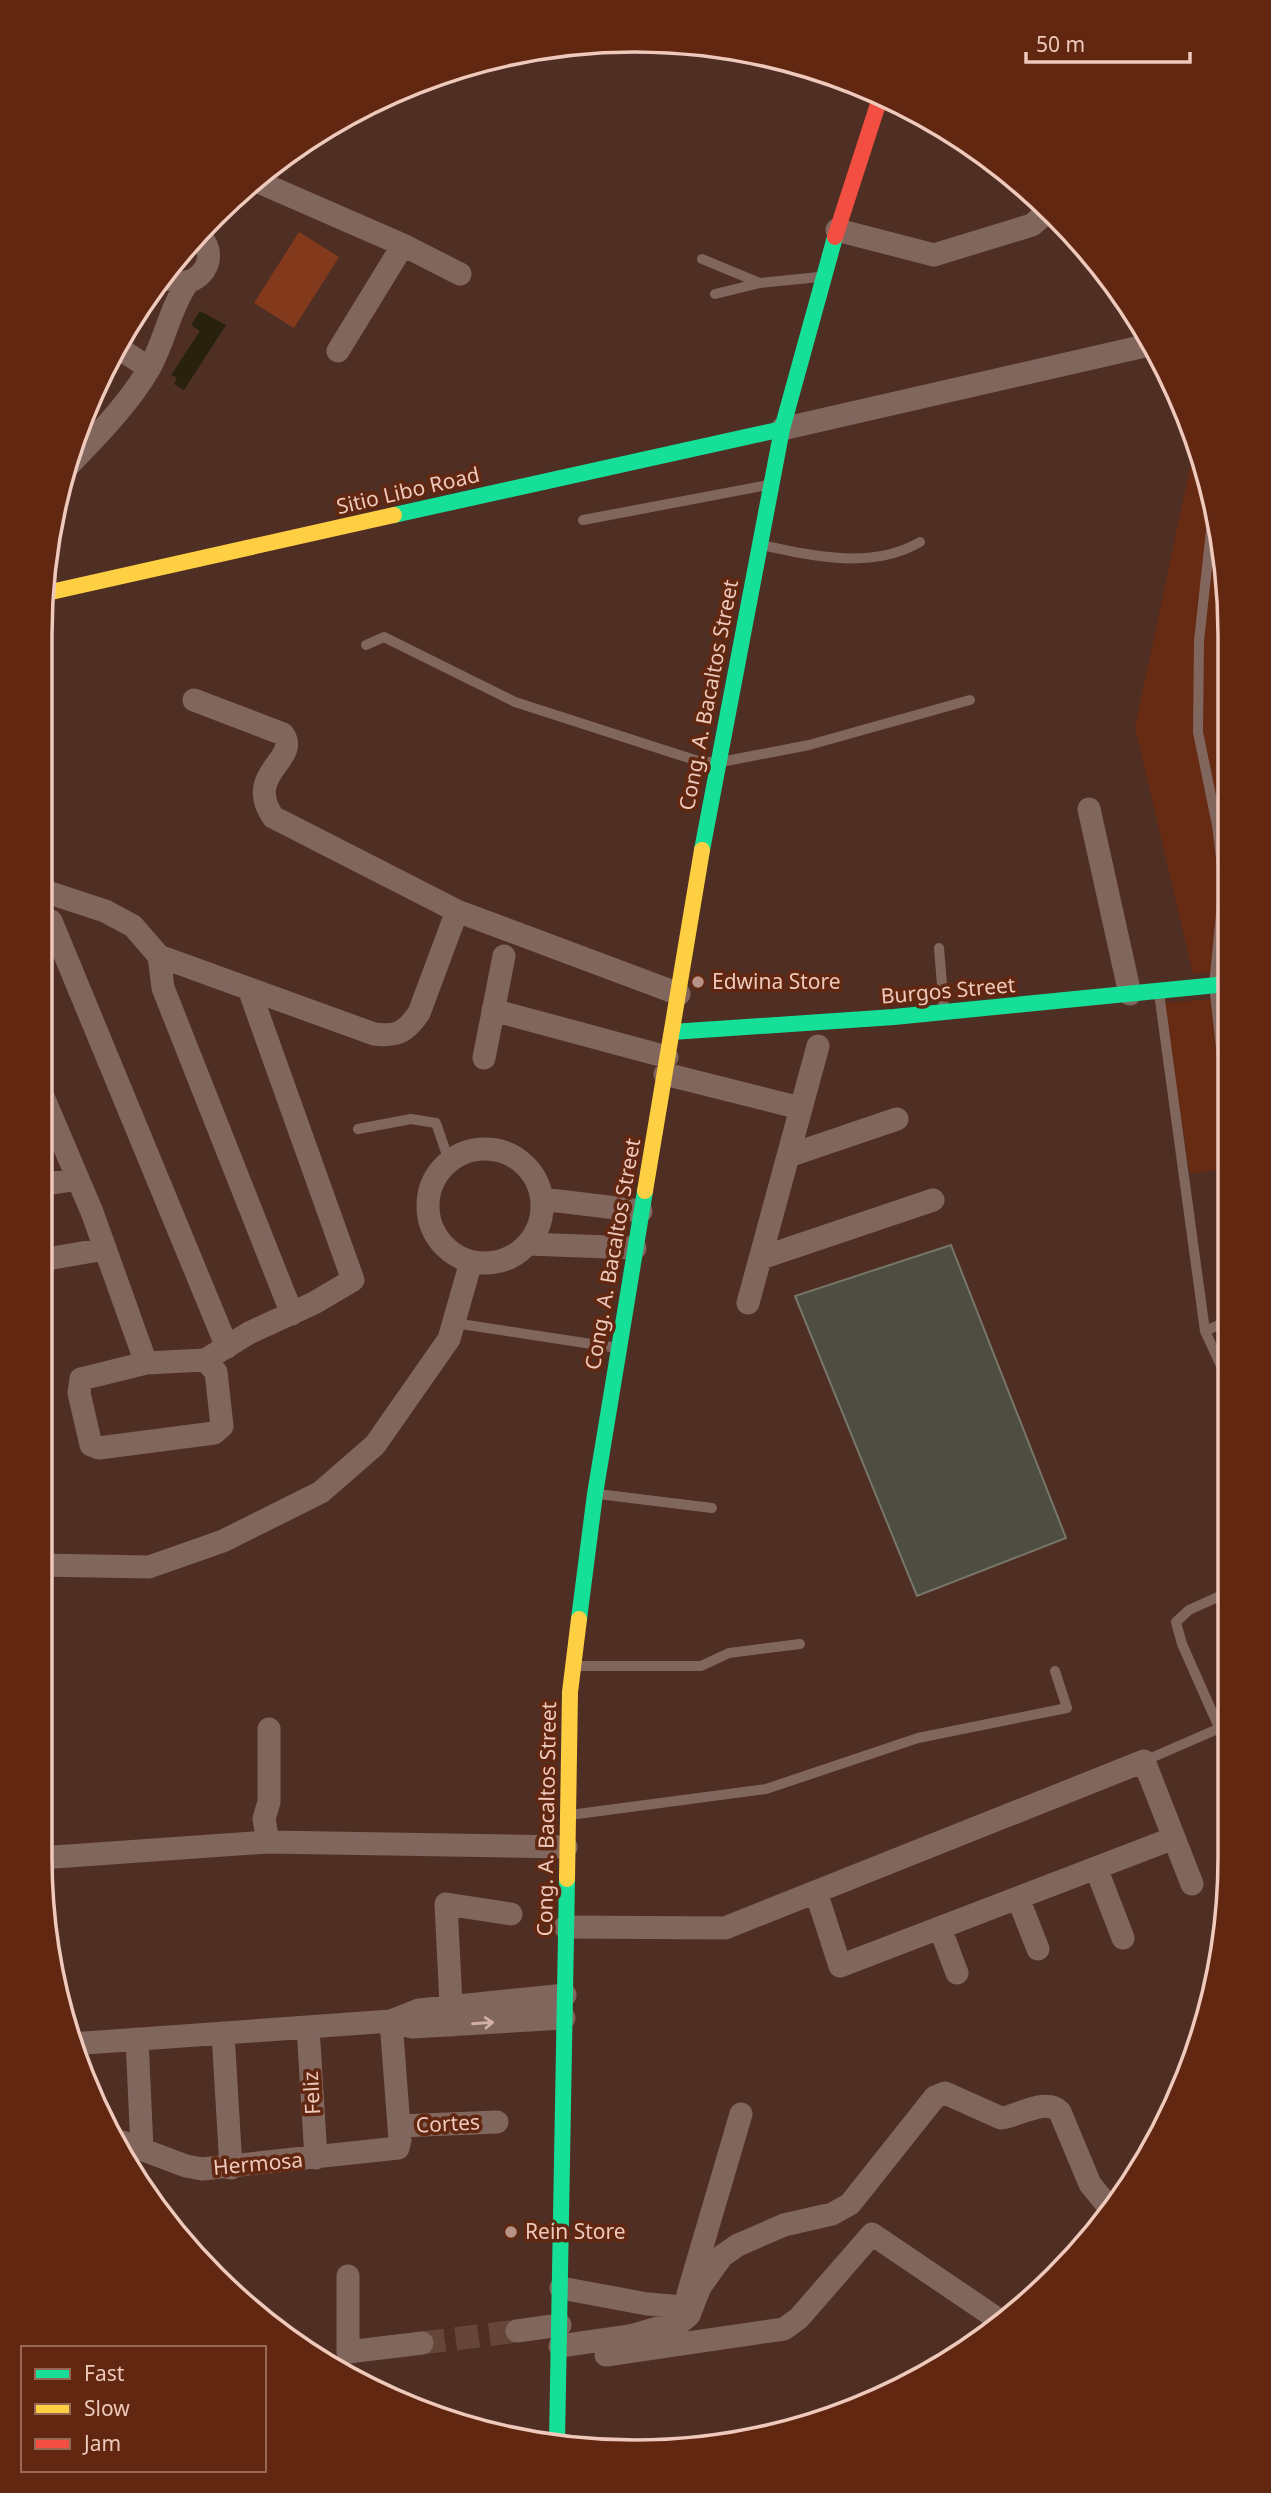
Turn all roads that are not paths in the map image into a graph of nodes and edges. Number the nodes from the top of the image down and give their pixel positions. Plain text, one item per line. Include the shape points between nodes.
1 (878, 106) edge
2 (266, 185) edge
3 (1041, 217) edge
4 (837, 230) junction
5 (206, 241) edge
6 (403, 245) junction
7 (702, 260) dead end
8 (460, 274) dead end
9 (822, 277) junction
10 (173, 281) edge
11 (188, 282) junction
12 (760, 283) junction
13 (715, 294) dead end
14 (1141, 347) edge
15 (338, 351) dead end
16 (126, 353) edge
17 (149, 368) junction
18 (782, 429) junction
19 (90, 430) edge
20 (771, 484) junction
21 (583, 520) dead end
22 (1210, 539) edge
23 (920, 542) dead end
24 (759, 545) junction
25 (54, 591) edge
26 (366, 645) dead end
27 (194, 700) dead end
28 (971, 700) dead end
29 (716, 763) junction
30 (1089, 808) dead end
31 (1218, 833) edge
32 (52, 894) edge
33 (457, 911) junction
34 (52, 923) edge
35 (939, 947) dead end
36 (159, 956) junction
37 (504, 956) dead end
38 (1218, 984) edge
39 (249, 989) junction
40 (1159, 991) junction
41 (679, 994) junction
42 (1130, 994) junction
43 (493, 1010) junction
44 (944, 1012) junction
45 (672, 1032) junction
46 (818, 1046) dead end
47 (484, 1058) dead end
48 (666, 1066) junction
49 (800, 1108) junction
50 (897, 1119) dead end
51 (52, 1129) edge
52 (358, 1129) dead end
53 (788, 1156) junction
54 (449, 1161) junction
55 (78, 1179) junction
56 (52, 1183) edge
57 (542, 1199) junction
58 (933, 1200) dead end
59 (641, 1211) junction
60 (528, 1244) junction
61 (635, 1248) junction
62 (105, 1249) junction
63 (52, 1258) edge
64 (761, 1258) junction
65 (471, 1262) junction
66 (748, 1303) dead end
67 (292, 1314) junction
68 (454, 1323) junction
69 (1218, 1325) edge
70 (1205, 1331) junction
71 (227, 1347) junction
72 (618, 1348) junction
73 (1218, 1359) edge
74 (205, 1360) junction
75 (146, 1363) junction
76 (595, 1494) junction
77 (712, 1508) dead end
78 (52, 1565) edge
79 (1218, 1597) edge
80 (800, 1644) dead end
81 (573, 1666) junction
82 (1055, 1671) dead end
83 (1218, 1724) edge
84 (1218, 1729) edge
85 (269, 1730) dead end
86 (1144, 1761) junction
87 (567, 1815) junction
88 (1174, 1838) junction
89 (268, 1842) junction
90 (566, 1847) junction
91 (52, 1857) edge
92 (1096, 1868) junction
93 (1192, 1884) dead end
94 (816, 1892) junction
95 (1018, 1898) junction
96 (511, 1914) dead end
97 (565, 1927) junction
98 (940, 1928) junction
99 (1123, 1938) dead end
100 (1038, 1949) dead end
101 (957, 1972) dead end
102 (564, 2007) junction
103 (451, 2016) junction
104 (391, 2021) junction
105 (308, 2027) junction
106 (223, 2033) junction
107 (137, 2039) junction
108 (82, 2043) edge
109 (741, 2114) dead end
110 (497, 2122) dead end
111 (398, 2137) junction
112 (132, 2145) edge
113 (316, 2158) junction
114 (231, 2168) junction
115 (1105, 2202) edge
116 (348, 2276) dead end
117 (561, 2288) junction
118 (683, 2314) junction
119 (994, 2317) edge
120 (517, 2330) tunnel mouth
121 (422, 2343) tunnel mouth
122 (560, 2344) junction
123 (556, 2435) edge

1 - 4 street, Cong. A. Bacaltos Street
2 - 6 street
3 - 4 street via 1032,225 934,255
4 - 9 street, Cong. A. Bacaltos Street
5 - 11 street via 210,259 203,274
6 - 8 street
6 - 15 street
7 - 12 lane
9 - 12 lane
9 - 18 street, Cong. A. Bacaltos Street
10 - 11 street
11 - 17 street
12 - 13 lane
14 - 18 street
16 - 17 street
17 - 19 street
18 - 20 street, Cong. A. Bacaltos Street
18 - 25 street, Sitio Libo Road
20 - 21 lane
20 - 24 street, Cong. A. Bacaltos Street
22 - 31 lane via 1199,641 1198,732
23 - 24 lane via 870,559 814,556
24 - 29 street, Cong. A. Bacaltos Street
26 - 29 lane via 384,638 515,702 695,761
27 - 33 street via 283,734 287,748 264,783 263,802 273,817
28 - 29 lane via 809,745
29 - 41 street, Cong. A. Bacaltos Street
30 - 42 street
32 - 36 street via 105,911 133,926
33 - 39 street via 419,1013 410,1027 395,1037 374,1034
33 - 41 street
34 - 71 street
35 - 44 lane
36 - 39 street
36 - 67 street via 163,988
37 - 43 street
38 - 40 street, Burgos Street
39 - 67 street via 353,1280
40 - 42 street, Burgos Street
40 - 70 lane
41 - 45 street, Cong. A. Bacaltos Street
42 - 44 street, Burgos Street
43 - 47 street
43 - 48 street
44 - 45 street, Burgos Street
45 - 48 street, Cong. A. Bacaltos Street
46 - 49 street
48 - 49 street
48 - 59 street, Cong. A. Bacaltos Street
49 - 53 street
50 - 53 street
51 - 55 street
52 - 54 lane via 411,1119 436,1122
53 - 64 street
54 - 57 street via 481,1149 514,1157 527,1168
54 - 65 street via 435,1177 428,1197 428,1218 436,1238
55 - 56 street
55 - 62 street
57 - 59 street
57 - 60 street via 540,1223
58 - 64 street
59 - 61 street, Cong. A. Bacaltos Street
60 - 61 street
60 - 65 street via 512,1257 492,1263
61 - 72 street, Cong. A. Bacaltos Street
62 - 63 street
62 - 75 street
64 - 66 street
65 - 68 street
67 - 71 street
68 - 72 lane
68 - 78 street via 449,1339 375,1445 321,1492 223,1541 149,1567
69 - 70 lane
70 - 73 lane
71 - 74 street
72 - 76 street, Cong. A. Bacaltos Street
74 - 75 street
74 - 75 street via 216,1372 222,1426 214,1433 99,1448 92,1445 79,1393 81,1379
76 - 77 lane
76 - 81 street, Cong. A. Bacaltos Street
79 - 83 lane via 1176,1622
80 - 81 lane via 729,1653 701,1666
81 - 87 street, Cong. A. Bacaltos Street
82 - 87 lane via 1067,1708 918,1738 766,1790
84 - 86 lane
85 - 89 street via 269,1802 264,1819
86 - 88 street
86 - 94 street
87 - 90 street, Cong. A. Bacaltos Street
88 - 92 street
88 - 93 street
89 - 90 street
89 - 91 street
90 - 97 street, Cong. A. Bacaltos Street
92 - 95 street
92 - 99 street
94 - 97 street via 725,1928
94 - 98 street via 840,1966
95 - 98 street
95 - 100 street
96 - 103 street via 446,1904
97 - 102 street, Cong. A. Bacaltos Street
98 - 101 street
102 - 103 street
102 - 117 street, Cong. A. Bacaltos Street
103 - 104 street via 419,2010
104 - 105 street
104 - 111 street
105 - 106 street
105 - 113 street, Feliz
106 - 107 street
106 - 114 street
107 - 108 street
107 - 112 street
109 - 118 street
110 - 111 street, Cortes
111 - 113 street, Hermosa
112 - 114 street, Hermosa via 186,2166
113 - 114 street, Hermosa
115 - 118 street via 1090,2184 1054,2106 1001,2118 945,2093 935,2097 842,2210 784,2225 738,2245 722,2256 700,2287 689,2315
116 - 121 street via 348,2352
117 - 118 street
117 - 122 street, Cong. A. Bacaltos Street
118 - 122 street via 630,2336
119 - 122 street via 872,2234 799,2318 784,2329
120 - 122 street
122 - 123 street, Cong. A. Bacaltos Street

